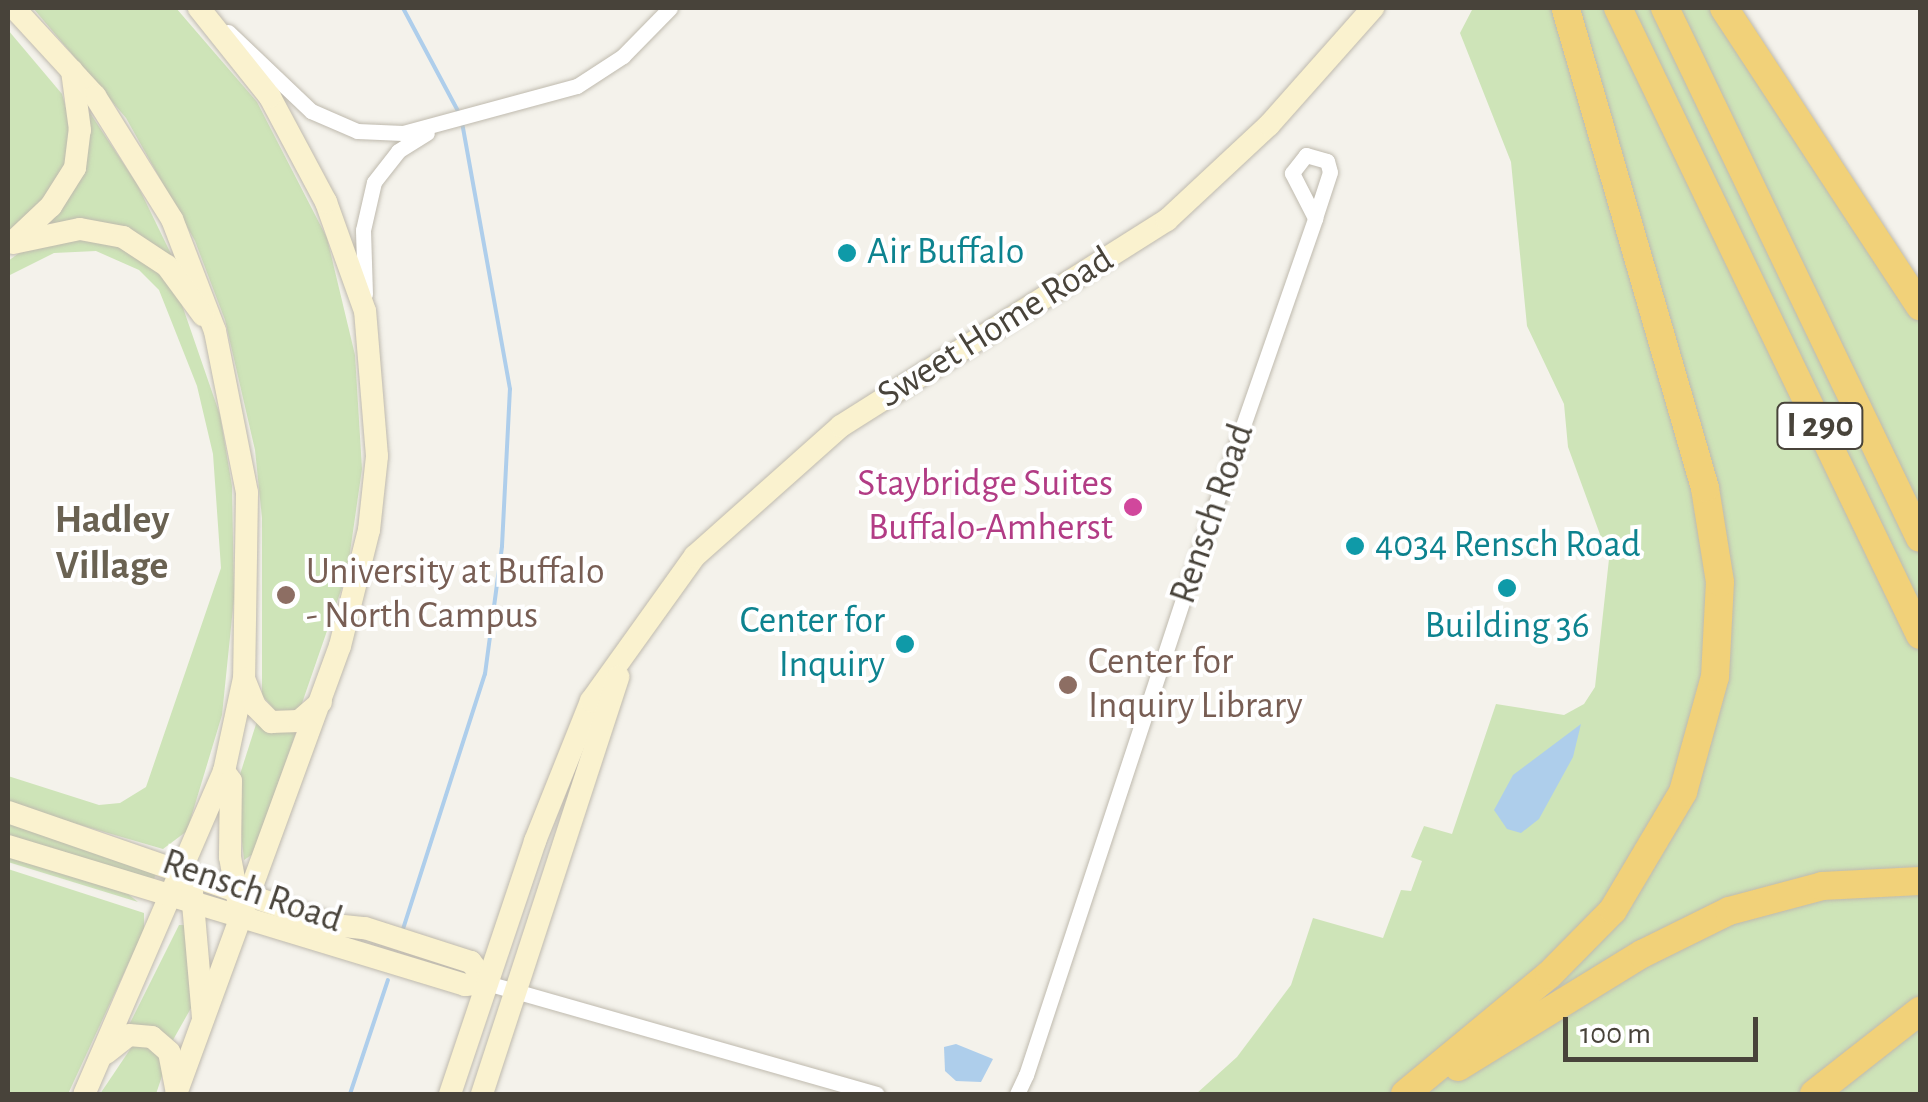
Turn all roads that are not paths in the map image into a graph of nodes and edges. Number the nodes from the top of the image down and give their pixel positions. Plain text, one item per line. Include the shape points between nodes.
1 (14, 8) edge
2 (670, 8) edge
3 (1373, 8) edge
4 (1566, 8) edge
5 (1618, 8) edge
6 (1665, 8) edge
7 (1724, 8) edge
8 (203, 11) edge
9 (72, 71) junction
10 (435, 129) junction
11 (1315, 218) dead end
12 (10, 245) edge
13 (1920, 306) edge
14 (365, 311) junction
15 (215, 331) junction
16 (1920, 538) edge
17 (1920, 635) edge
18 (626, 654) junction
19 (244, 678) junction
20 (322, 700) junction
21 (224, 771) junction
22 (8, 812) edge
23 (8, 846) edge
24 (187, 869) junction
25 (1920, 881) edge
26 (184, 899) junction
27 (242, 901) junction
28 (487, 983) junction
29 (515, 991) junction
30 (1920, 1011) edge
31 (204, 1020) junction
32 (98, 1063) junction
33 (176, 1092) edge
34 (84, 1094) edge
35 (450, 1094) edge
36 (482, 1094) edge
37 (877, 1094) edge
38 (1017, 1094) edge
39 (1408, 1094) edge
40 (1814, 1094) edge

1 - 9 main road
2 - 10 street via 634,47 589,80
3 - 18 main road, Sweet Home Road via 1270,125 1167,220 841,426 786,470 695,556
4 - 39 highway via 1710,511 1720,582 1715,677 1683,792 1620,901 1565,960
5 - 17 highway, I 290
6 - 16 highway, I 290
7 - 13 highway
8 - 10 street via 296,98 339,125 378,134
8 - 14 main road via 298,145
9 - 12 main road via 80,130 75,168 52,206
9 - 15 main road via 115,123 161,198
10 - 14 street via 398,151 374,182 363,230
11 - 38 street, Rensch Road
12 - 15 main road via 80,229 123,237 167,266
14 - 20 main road via 377,456 369,530
15 - 19 main road via 247,493
18 - 28 main road, Sweet Home Road via 601,684 576,736
18 - 29 main road, Sweet Home Road
19 - 20 main road via 255,706 271,722 299,721
19 - 21 main road
20 - 27 main road
21 - 24 main road
21 - 27 main road via 231,782
22 - 24 main road, Rensch Road
23 - 26 main road, Rensch Road
24 - 26 main road
24 - 27 main road, Rensch Road
25 - 39 highway via 1822,886 1729,911 1621,966
26 - 27 main road, Rensch Road
26 - 31 main road
26 - 32 main road
27 - 28 main road, Rensch Road via 471,962
27 - 31 main road
28 - 29 street, Rensch Road
28 - 35 main road, Sweet Home Road
29 - 36 main road, Sweet Home Road
29 - 37 street, Rensch Road
30 - 40 highway
31 - 33 main road
32 - 33 main road via 118,1040 146,1035 169,1052
32 - 34 main road

